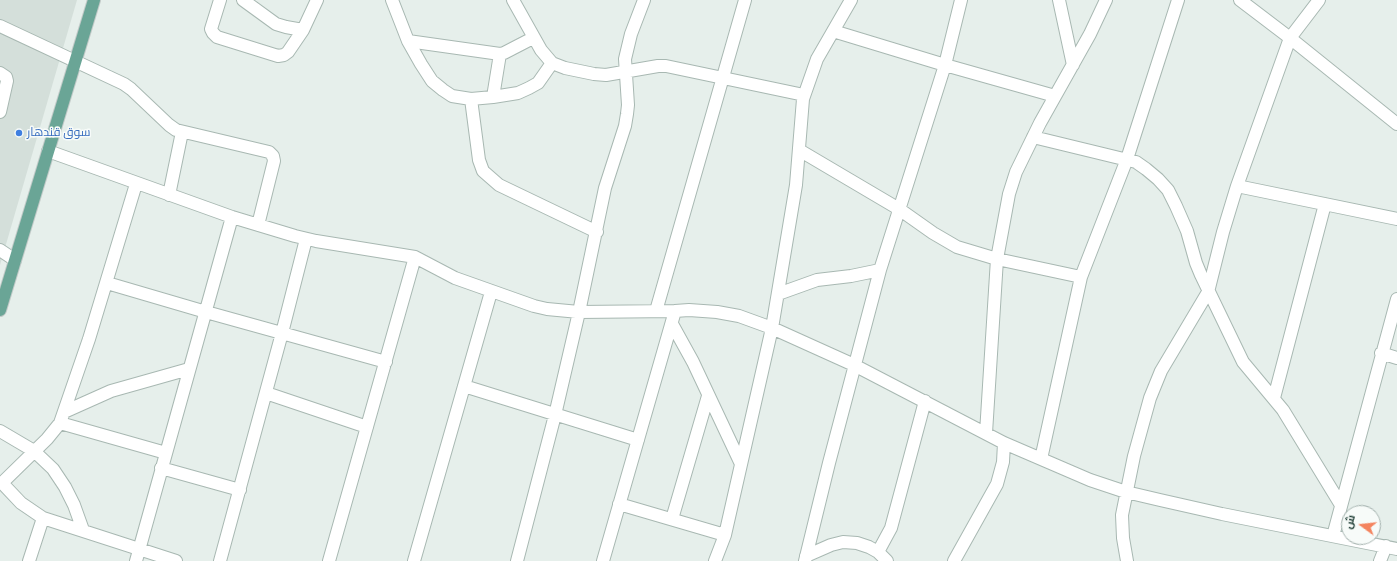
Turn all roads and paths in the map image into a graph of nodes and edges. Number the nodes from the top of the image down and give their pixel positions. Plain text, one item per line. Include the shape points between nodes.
1 (94, 0) edge
2 (220, 0) edge
3 (243, 0) edge
4 (317, 0) edge
5 (392, 0) edge
6 (513, 0) edge
7 (644, 0) edge
8 (746, 0) edge
9 (851, 0) edge
10 (961, 0) edge
11 (1059, 0) edge
12 (1106, 0) edge
13 (1178, 0) edge
14 (1240, 0) edge
15 (1319, 0) edge
16 (0, 26) edge
17 (303, 30) junction
18 (833, 31) junction
19 (534, 38) junction
20 (1290, 38) junction
21 (408, 41) junction
22 (500, 54) junction
23 (76, 61) junction
24 (552, 63) junction
25 (944, 65) junction
26 (1073, 65) junction
27 (626, 72) junction
28 (0, 73) edge
29 (723, 78) junction
30 (804, 95) junction
31 (1055, 96) junction
32 (493, 97) junction
33 (471, 99) junction
34 (0, 112) edge
35 (1397, 124) edge
36 (182, 132) junction
37 (1033, 137) junction
38 (799, 150) junction
39 (48, 151) junction
40 (1127, 159) junction
41 (136, 184) junction
42 (1237, 186) junction
43 (169, 195) junction
44 (1325, 204) junction
45 (899, 209) junction
46 (232, 217) junction
47 (1397, 219) edge
48 (258, 225) junction
49 (596, 232) junction
50 (306, 239) junction
51 (0, 250) edge
52 (416, 257) junction
53 (15, 260) junction
54 (997, 260) junction
55 (880, 270) junction
56 (1081, 277) junction
57 (107, 283) junction
58 (492, 292) junction
59 (1208, 292) junction
60 (778, 294) junction
61 (1397, 299) edge
62 (0, 310) edge
63 (676, 310) junction
64 (656, 311) junction
65 (206, 312) junction
66 (579, 312) junction
67 (672, 324) junction
68 (772, 328) junction
69 (282, 333) junction
70 (1381, 353) junction
71 (1397, 358) edge
72 (386, 362) junction
73 (854, 365) junction
74 (189, 369) junction
75 (464, 386) junction
76 (266, 393) junction
77 (708, 396) junction
78 (1274, 398) junction
79 (925, 401) junction
80 (555, 415) junction
81 (62, 417) junction
82 (367, 427) junction
83 (0, 431) edge
84 (986, 433) junction
85 (638, 440) junction
86 (1004, 443) junction
87 (34, 451) junction
88 (166, 453) junction
89 (1041, 459) junction
90 (741, 464) junction
91 (161, 468) junction
92 (1, 482) edge
93 (240, 490) junction
94 (1126, 492) junction
95 (619, 504) junction
96 (1341, 505) junction
97 (42, 518) junction
98 (672, 519) junction
99 (83, 530) junction
100 (725, 535) junction
101 (1333, 536) junction
102 (1392, 548) edge
103 (140, 549) junction
104 (878, 552) junction
105 (806, 559) edge
106 (29, 561) edge
107 (136, 561) edge
108 (176, 561) edge
109 (220, 561) edge
110 (329, 561) edge
111 (414, 561) edge
112 (517, 561) edge
113 (603, 561) edge
114 (715, 561) edge
115 (887, 561) edge
116 (954, 561) edge
117 (1127, 561) edge
118 (1380, 561) edge

1 - 23 main road
2 - 17 street via 211,29 217,37 278,56 288,52
3 - 17 street via 276,24
4 - 17 street
5 - 21 street
6 - 19 street
7 - 27 street via 628,44
8 - 29 street
9 - 18 street
10 - 25 street
11 - 26 street
12 - 26 street
13 - 40 street
14 - 20 street
15 - 20 street
16 - 23 street
18 - 25 street
18 - 30 street via 817,59
19 - 22 street
19 - 24 street
20 - 35 street
20 - 42 street
21 - 22 street
21 - 33 street via 432,81 452,96
22 - 32 street
23 - 36 street via 124,84 169,125
23 - 39 main road
24 - 27 street via 594,74
24 - 32 street via 538,83 518,93
25 - 31 street
25 - 45 street
26 - 31 street
27 - 29 street via 666,66
27 - 49 street via 627,114 605,188
28 - 34 street via 7,81
29 - 30 street
29 - 64 street
30 - 38 street
31 - 37 street
32 - 33 street
33 - 49 street via 479,160 483,171 499,185
36 - 43 street
36 - 48 street via 269,152 273,156 274,161
37 - 40 street
37 - 54 street via 1016,172 1009,194
38 - 45 street
38 - 60 street via 795,192
39 - 41 street
39 - 53 main road
40 - 56 street
40 - 59 street via 1146,168 1168,190 1187,231
41 - 43 street
41 - 57 street
42 - 44 street
42 - 59 street
43 - 46 street
44 - 47 street
44 - 78 street
45 - 54 street via 957,247
45 - 55 street
46 - 48 street
46 - 65 street
48 - 50 street
49 - 66 street
50 - 52 street
50 - 69 street
51 - 53 street
52 - 58 street via 455,278
52 - 72 street
53 - 62 main road
54 - 56 street
54 - 84 street
55 - 60 street via 817,280
55 - 73 street
56 - 89 street
57 - 65 street
57 - 81 street
58 - 66 street via 547,309
58 - 75 street
59 - 78 street via 1243,362
59 - 94 street via 1162,371 1150,398
60 - 68 street
61 - 70 street
63 - 64 street
63 - 67 street
63 - 68 street via 727,313
64 - 66 street
65 - 69 street
65 - 74 street
66 - 80 street
67 - 77 street via 690,355
67 - 85 street
68 - 73 street
68 - 90 street
69 - 72 street
69 - 76 street
70 - 71 street
70 - 96 street
72 - 82 street
73 - 79 street
73 - 105 street
74 - 81 street via 111,391
74 - 88 street
75 - 80 street
75 - 111 street
76 - 82 street
76 - 93 street
77 - 90 street
77 - 98 street
78 - 96 street
79 - 84 street
79 - 104 street via 892,528
80 - 85 street
80 - 112 street
81 - 87 street via 47,439
81 - 88 street
82 - 110 street
83 - 87 street
84 - 86 street
85 - 95 street
86 - 89 street
86 - 116 street via 1003,462 996,484
87 - 92 street
87 - 99 street via 53,469 65,487
88 - 91 street
89 - 94 street
90 - 100 street
91 - 93 street
91 - 103 street
92 - 97 street via 21,503
93 - 109 street
94 - 101 street
94 - 117 street via 1122,522
95 - 98 street
95 - 113 street
96 - 101 street
97 - 99 street
97 - 106 street
98 - 100 street
99 - 103 street
100 - 114 street
101 - 102 street
102 - 118 street
103 - 107 street
103 - 108 street
104 - 105 street via 858,543 843,542 831,545
104 - 115 street

